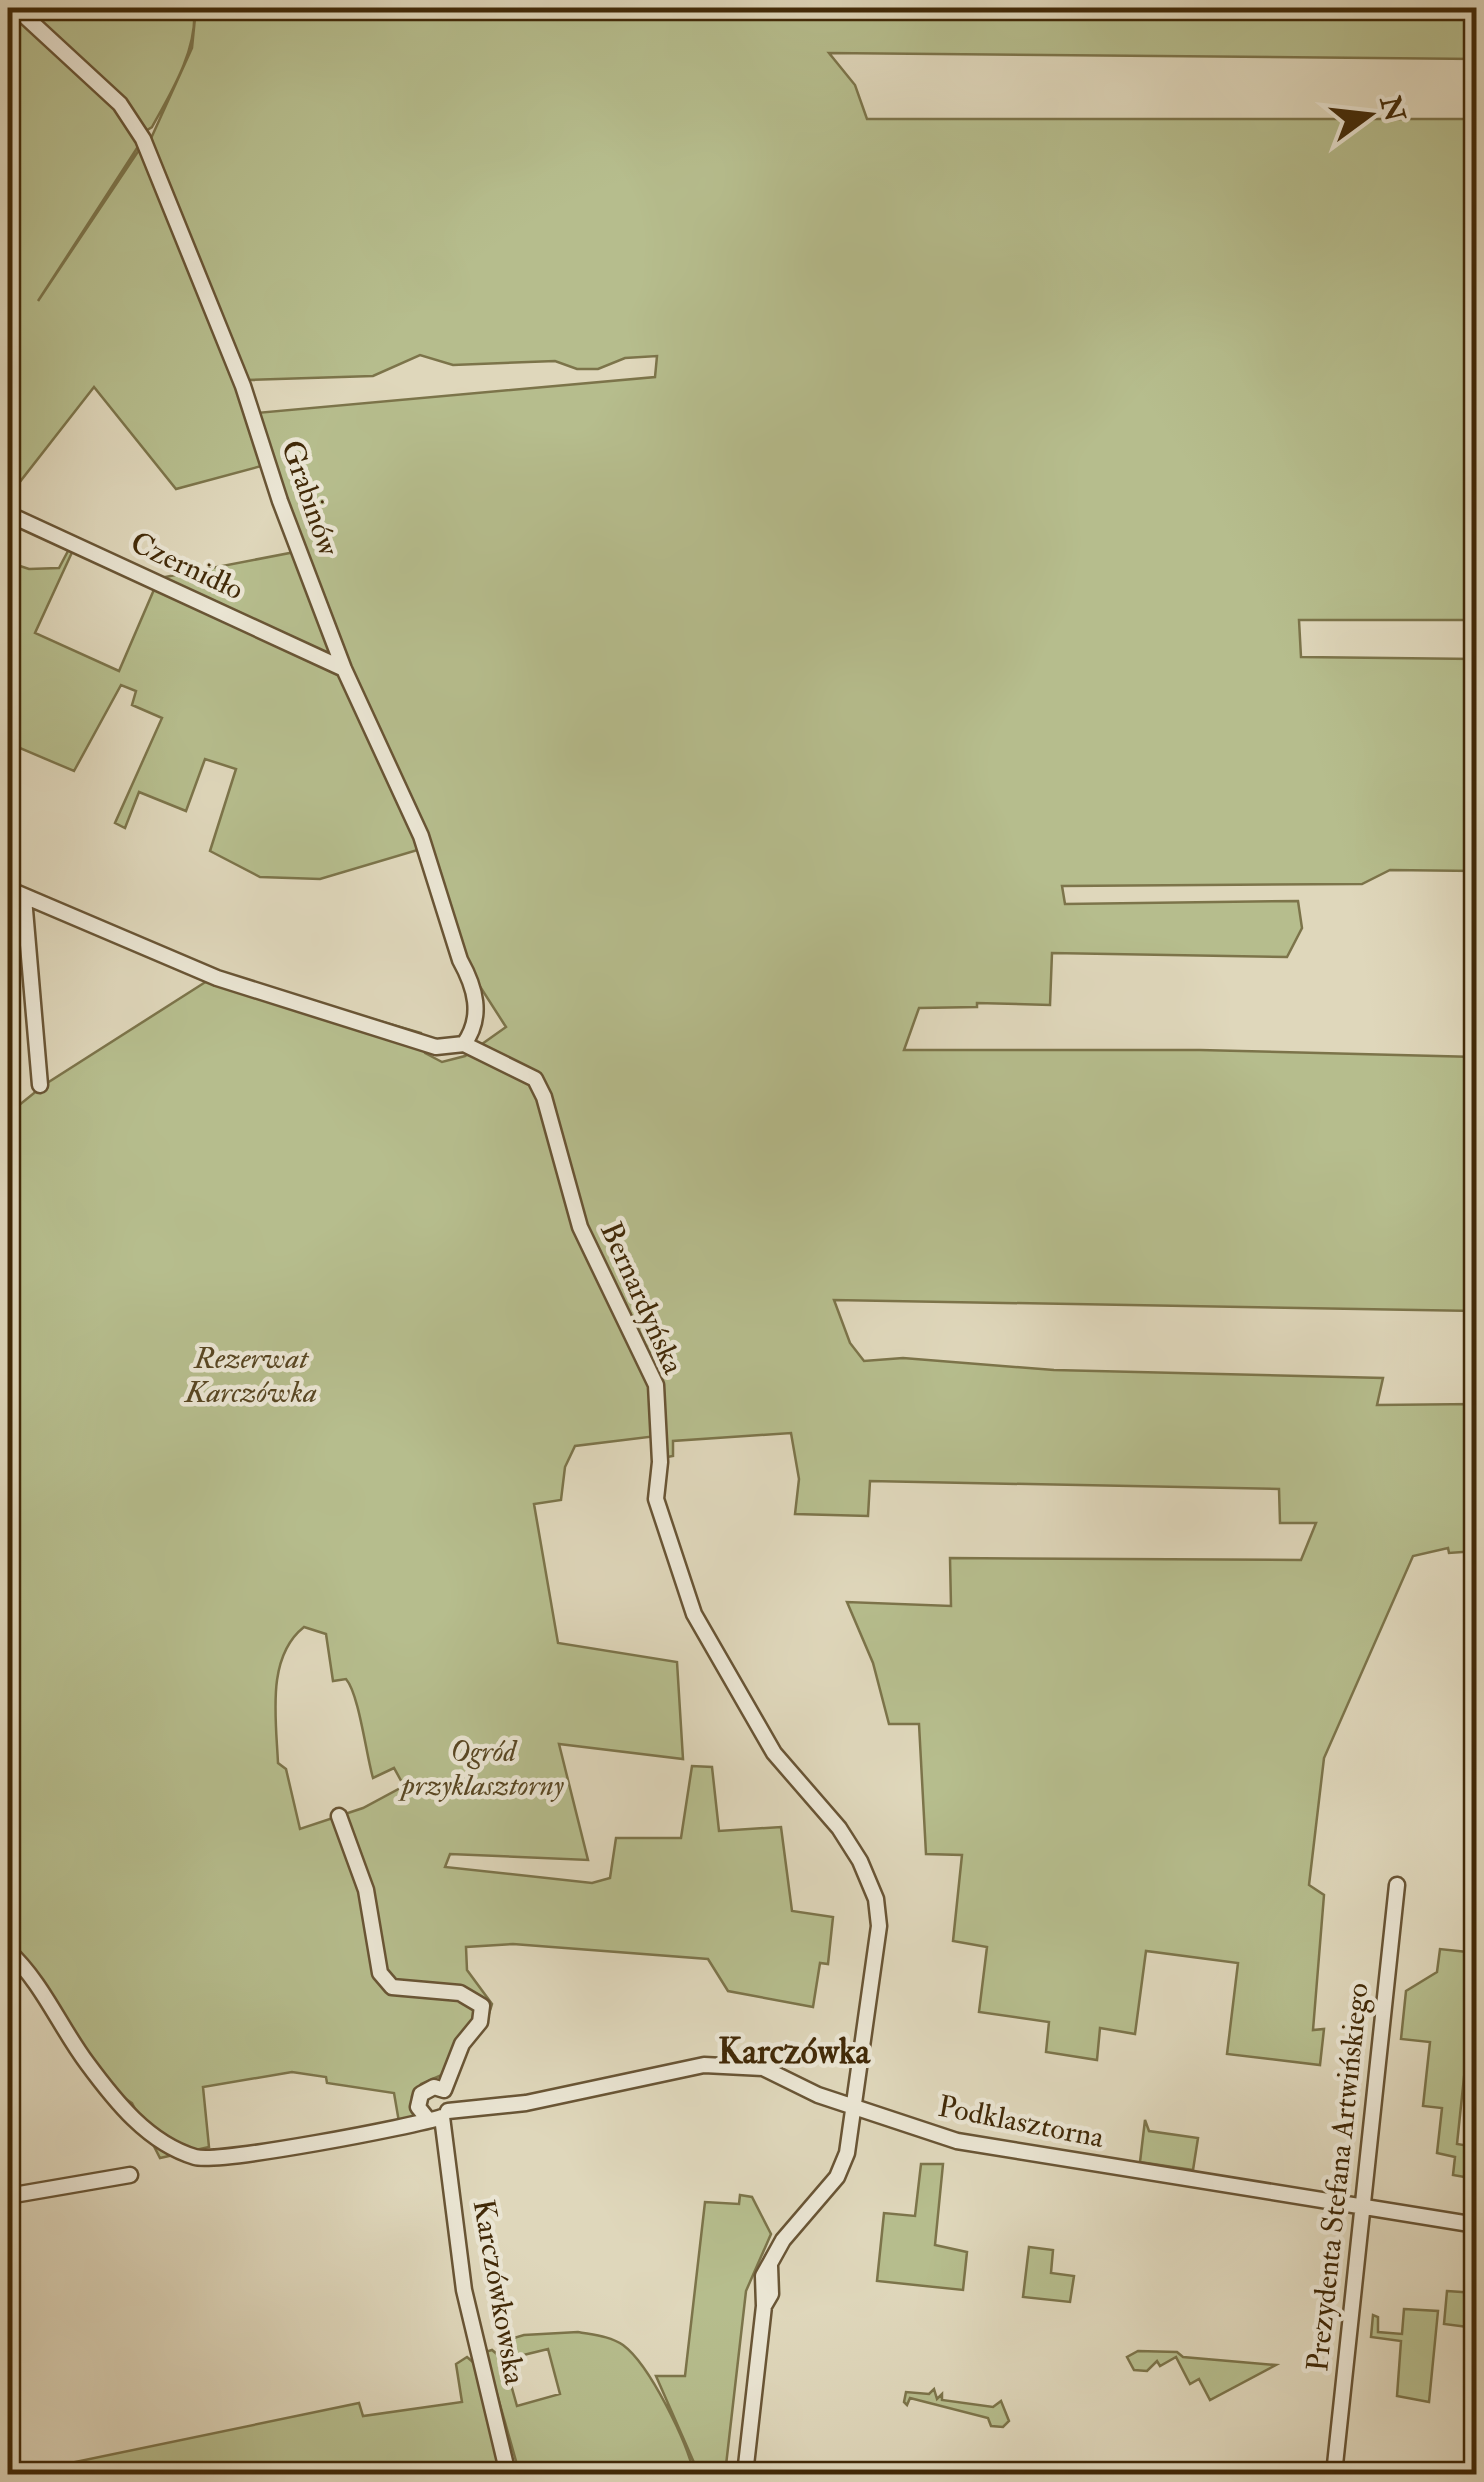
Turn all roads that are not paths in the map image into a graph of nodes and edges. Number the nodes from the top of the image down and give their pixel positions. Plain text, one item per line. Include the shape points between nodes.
1 (16, 8) edge
2 (8, 514) edge
3 (344, 669) junction
4 (8, 888) edge
5 (24, 898) junction
6 (464, 1044) junction
7 (40, 1085) dead end
8 (339, 1816) dead end
9 (1396, 1885) dead end
10 (8, 1951) edge
11 (444, 2090) junction
12 (856, 2107) junction
13 (439, 2115) junction
14 (130, 2175) dead end
15 (8, 2196) edge
16 (1363, 2208) junction
17 (1476, 2225) edge
18 (508, 2474) edge
19 (745, 2474) edge
20 (1334, 2474) edge

1 - 3 street, Grabinów via 120,104 143,139 243,386
2 - 3 street, Czernidło
3 - 6 street, Grabinów via 400,782 474,985 475,1010
4 - 5 street, Bernardyńska
5 - 6 street, Bernardyńska via 243,987 436,1047
5 - 7 street
6 - 12 street, Bernardyńska via 534,1078 544,1097 580,1227 656,1385 656,1499 694,1614 774,1753 834,1822 871,1885 879,1926
8 - 11 street via 366,1890 380,1973 392,1987 460,1993 482,2006
9 - 16 street, Prezydenta Stefana Artwińskiego
10 - 13 street, Podklasztorna via 136,2123 188,2153 206,2158 270,2149
11 - 13 street via 450,2100
11 - 13 street via 429,2088 418,2107
12 - 13 street, Podklasztorna via 763,2068 722,2063
12 - 16 street, Podklasztorna via 957,2141
12 - 19 street, Bernardyńska via 839,2173 762,2276
13 - 18 street, Karczówkowska via 464,2290
14 - 15 street
16 - 17 street, Podklasztorna
16 - 20 street, Prezydenta Stefana Artwińskiego

